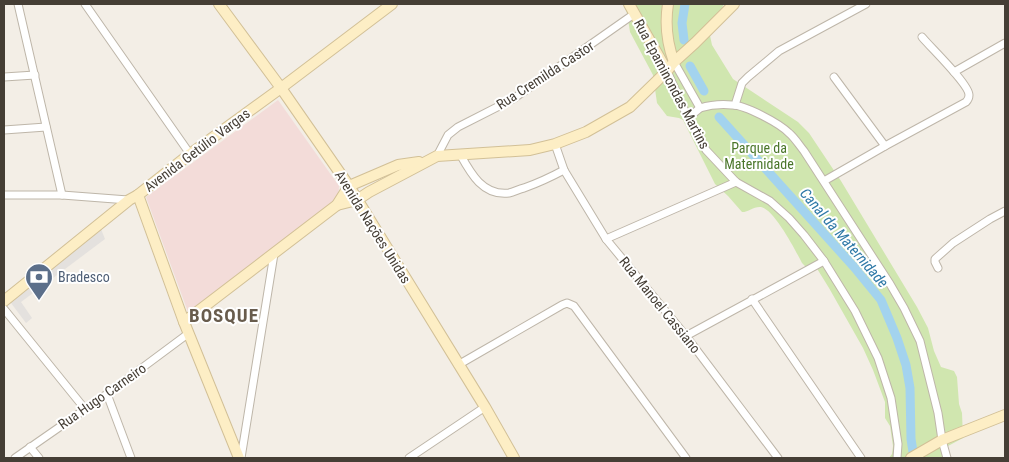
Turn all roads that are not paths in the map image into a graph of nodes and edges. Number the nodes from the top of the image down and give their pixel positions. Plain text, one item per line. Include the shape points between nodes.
1 (18, 4) edge
2 (85, 4) edge
3 (219, 4) edge
4 (392, 4) edge
5 (629, 4) edge
6 (668, 4) edge
7 (734, 4) edge
8 (866, 4) edge
9 (634, 14) junction
10 (922, 37) dead end
11 (1005, 44) edge
12 (674, 62) junction
13 (667, 71) junction
14 (954, 72) junction
15 (35, 75) junction
16 (4, 77) edge
17 (834, 77) dead end
18 (281, 88) junction
19 (735, 105) junction
20 (700, 108) junction
21 (688, 118) junction
22 (46, 127) junction
23 (4, 130) edge
24 (555, 144) junction
25 (885, 146) junction
26 (190, 154) junction
27 (460, 154) junction
28 (437, 156) junction
29 (426, 161) junction
30 (564, 170) junction
31 (824, 181) junction
32 (736, 182) junction
33 (349, 186) junction
34 (4, 195) edge
35 (62, 196) junction
36 (133, 198) junction
37 (357, 200) junction
38 (337, 206) junction
39 (1005, 211) edge
40 (606, 239) junction
41 (274, 254) junction
42 (824, 261) junction
43 (938, 268) dead end
44 (752, 299) junction
45 (4, 301) edge
46 (4, 309) edge
47 (184, 322) junction
48 (189, 333) junction
49 (686, 336) junction
50 (458, 365) junction
51 (107, 394) junction
52 (485, 407) junction
53 (85, 409) junction
54 (1005, 414) edge
55 (942, 440) junction
56 (30, 447) junction
57 (14, 458) edge
58 (40, 458) edge
59 (131, 458) edge
60 (240, 458) edge
61 (408, 458) edge
62 (514, 458) edge
63 (686, 458) edge
64 (778, 458) edge
65 (861, 458) edge
66 (897, 458) edge
67 (911, 458) edge
68 (947, 458) edge

1 - 15 street
2 - 26 street
3 - 18 street, Avenida Nações Unidas
4 - 18 street, Avenida Getúlio Vargas
5 - 9 street, Rua Epaminondas Martins
6 - 12 street via 667,34
7 - 12 street
8 - 19 street via 779,51 742,83
9 - 13 street, Rua Epaminondas Martins
9 - 28 street, Rua Cremilda Castor via 514,99 458,127 448,135
10 - 14 street
11 - 14 street
12 - 13 street
12 - 20 street
13 - 21 street, Rua Epaminondas Martins
13 - 24 street via 630,107 586,132
14 - 25 street via 967,88 966,102
15 - 16 street
15 - 22 street
17 - 25 street
18 - 26 street, Avenida Getúlio Vargas
18 - 33 street, Avenida Nações Unidas
19 - 20 street
19 - 31 street via 775,122 788,132
20 - 21 street
21 - 32 street, Rua Epaminondas Martins via 706,150
22 - 23 street
22 - 35 street
24 - 27 street via 530,150
24 - 30 street, Rua Manoel Cassiano
25 - 31 street
26 - 36 street, Avenida Getúlio Vargas
27 - 28 street
27 - 30 street via 469,172 486,189 499,194 540,182
28 - 29 street
29 - 33 street via 398,165
29 - 37 street
30 - 40 street, Rua Manoel Cassiano
31 - 55 street via 890,284 920,341
32 - 40 street
32 - 42 street, Rua Epaminondas Martins via 770,201 789,218
33 - 37 street, Avenida Nações Unidas
33 - 38 street
34 - 35 street
35 - 36 street
36 - 45 street, Avenida Getúlio Vargas
36 - 47 street
37 - 38 street
37 - 50 street, Avenida Nações Unidas
38 - 41 street
39 - 43 street via 945,250 935,259
40 - 49 street, Rua Manoel Cassiano
41 - 47 street
41 - 60 street
42 - 44 street
42 - 66 street, Rua Epaminondas Martins via 855,311 878,358 892,398
44 - 49 street
44 - 65 street
46 - 53 street
47 - 48 street
48 - 51 street, Rua Hugo Carneiro
48 - 60 street
49 - 64 street, Rua Manoel Cassiano
50 - 52 street, Avenida Nações Unidas
50 - 63 street via 568,303 574,306
51 - 53 street, Rua Hugo Carneiro
51 - 59 street
52 - 61 street
52 - 62 street, Avenida Nações Unidas
53 - 56 street, Rua Hugo Carneiro
54 - 55 street
55 - 67 street
55 - 68 street
56 - 57 street, Rua Hugo Carneiro
56 - 58 street

